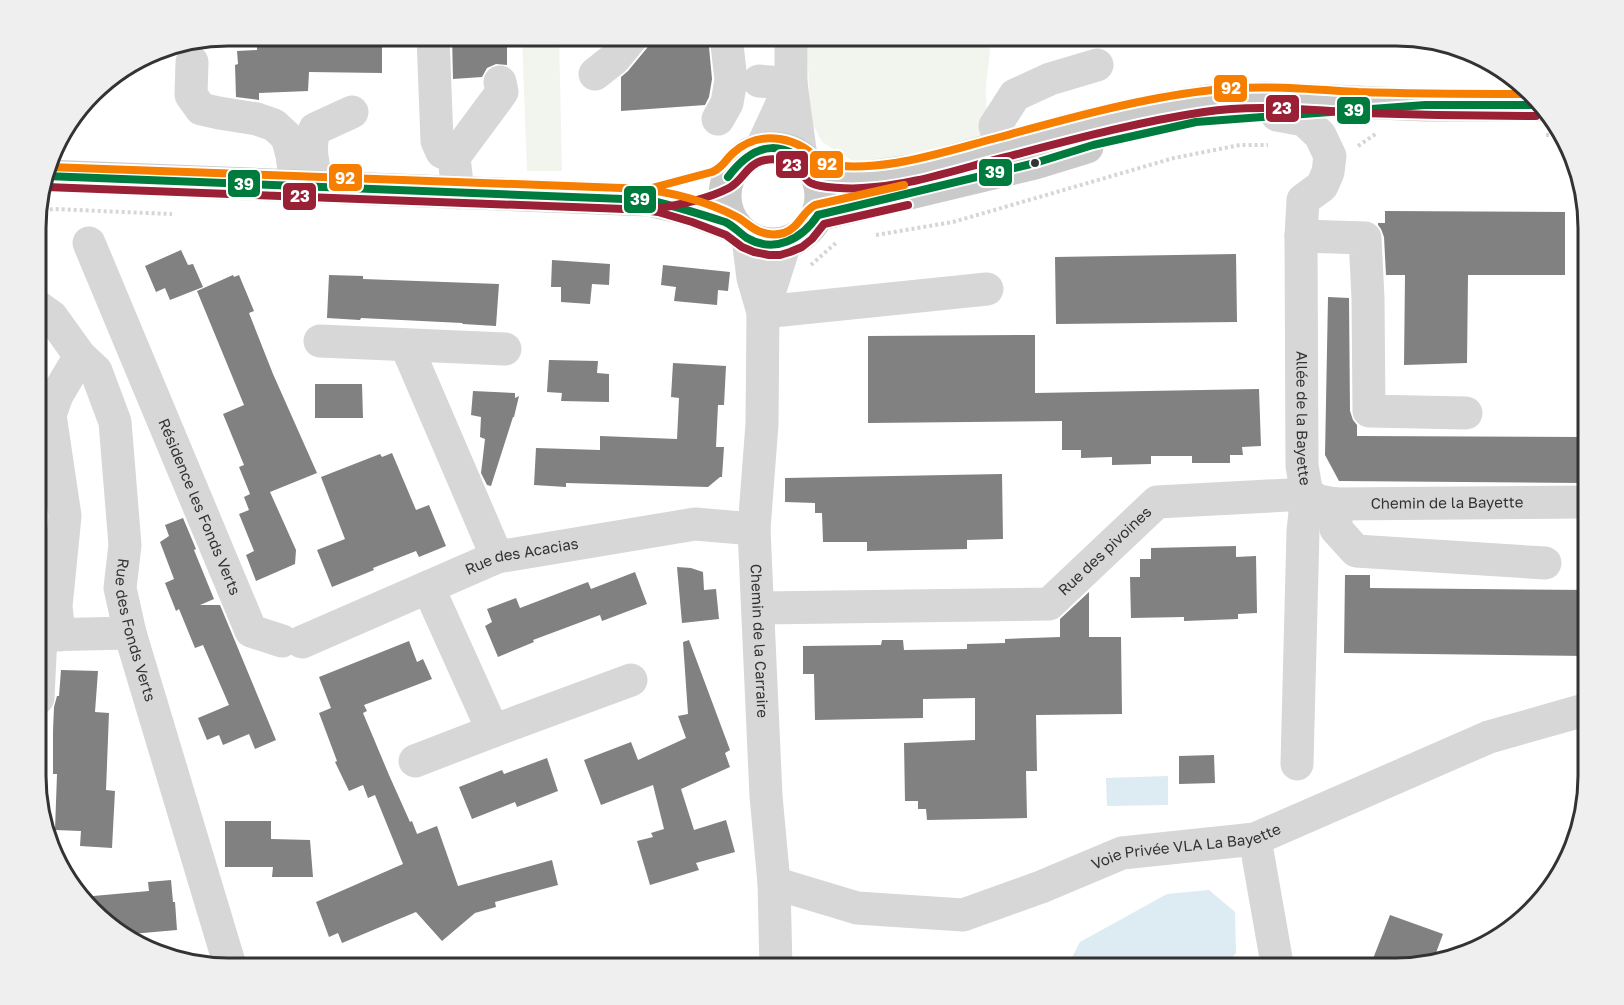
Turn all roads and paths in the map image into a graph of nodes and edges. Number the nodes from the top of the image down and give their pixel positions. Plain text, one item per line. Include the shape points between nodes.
1 (433, 47) edge
2 (624, 47) edge
3 (727, 47) edge
4 (790, 47) edge
5 (192, 62) dead end
6 (1096, 65) dead end
7 (595, 74) dead end
8 (759, 81) dead end
9 (500, 82) dead end
10 (791, 84) junction
11 (1425, 105) junction
12 (1528, 105) edge
13 (352, 112) dead end
14 (718, 119) dead end
15 (1273, 130) junction
16 (1002, 147) junction
17 (761, 149) junction
18 (454, 157) junction
19 (809, 166) junction
20 (54, 177) edge
21 (728, 177) junction
22 (307, 187) junction
23 (458, 193) junction
24 (649, 200) junction
25 (53, 209) dead end
26 (48, 210) edge
27 (818, 215) junction
28 (741, 232) junction
29 (868, 236) dead end
30 (1301, 236) junction
31 (838, 241) dead end
32 (89, 243) dead end
33 (785, 243) junction
34 (804, 272) dead end
35 (987, 290) dead end
36 (46, 312) edge
37 (763, 312) junction
38 (320, 341) dead end
39 (406, 345) junction
40 (506, 349) dead end
41 (136, 355) junction
42 (88, 364) junction
43 (1466, 413) dead end
44 (1322, 499) junction
45 (1577, 502) edge
46 (754, 530) junction
47 (497, 557) junction
48 (1545, 563) dead end
49 (428, 587) junction
50 (759, 608) junction
51 (130, 633) junction
52 (46, 635) edge
53 (292, 642) joint
54 (632, 680) dead end
55 (1577, 712) edge
56 (493, 732) junction
57 (415, 761) dead end
58 (1297, 764) dead end
59 (1255, 839) junction
60 (774, 883) junction
61 (228, 958) edge
62 (776, 958) edge
63 (1276, 958) edge

1 - 18 street via 437,141 442,152
2 - 7 street
3 - 14 street via 731,80 727,103
4 - 10 street
5 - 22 street via 191,95 201,109 274,125 287,137
6 - 16 street via 1015,95 995,126
8 - 10 street
9 - 18 street via 502,92
10 - 17 street
10 - 19 street
11 - 12 main road
11 - 15 main road
11 - 16 main road via 1265,98 1207,101 1162,108
13 - 22 street via 315,129 310,141 312,157
15 - 27 main road via 1196,122
15 - 29 path via 1240,145 1174,158 953,222
15 - 30 street, Allée de la Bayette via 1304,120 1320,135 1330,156 1322,186 1303,201
16 - 19 main road via 923,169 861,178 835,177
17 - 19 main road via 789,151
17 - 21 main road via 741,160
18 - 23 street
19 - 27 main road via 820,188
20 - 22 main road
21 - 24 main road
21 - 28 main road via 726,211
22 - 23 main road
23 - 24 main road
24 - 28 main road via 690,210
25 - 26 path
27 - 33 main road via 805,233
28 - 33 main road via 766,244
28 - 37 street, Chemin de la Carraire
30 - 43 street via 1365,237 1369,411
30 - 44 street, Allée de la Bayette via 1302,466
31 - 34 path
32 - 41 street, Résidence les Fonds Verts
33 - 37 street, Chemin de la Carraire
35 - 37 street
36 - 42 street, Rue des Fonds Verts
37 - 46 street, Chemin de la Carraire via 762,424
38 - 39 street
39 - 40 street
39 - 47 street
41 - 42 street
41 - 53 street, Résidence les Fonds Verts via 251,631
42 - 51 street, Rue des Fonds Verts via 114,422 125,546 120,588
42 - 52 street via 57,395 50,415 64,516 56,606
44 - 45 street, Chemin de la Bayette
44 - 48 street via 1336,529 1356,551
44 - 50 street, Rue des pivoines via 1157,502 1049,604
44 - 58 street, Allée de la Bayette via 1302,531
46 - 47 street, Rue des Acacias via 695,524
46 - 50 street, Chemin de la Carraire
47 - 49 street, Rue des Acacias
49 - 53 street, Rue des Acacias
49 - 56 street
50 - 60 street, Chemin de la Carraire via 766,796
51 - 52 street
51 - 61 street, Rue des Fonds Verts
54 - 56 street
55 - 59 street, Voie Privée VLA La Bayette via 1489,737
56 - 57 street
59 - 60 street, Voie Privée VLA La Bayette via 1122,853 963,915 857,908
59 - 63 street
60 - 62 street, Chemin de la Carraire

